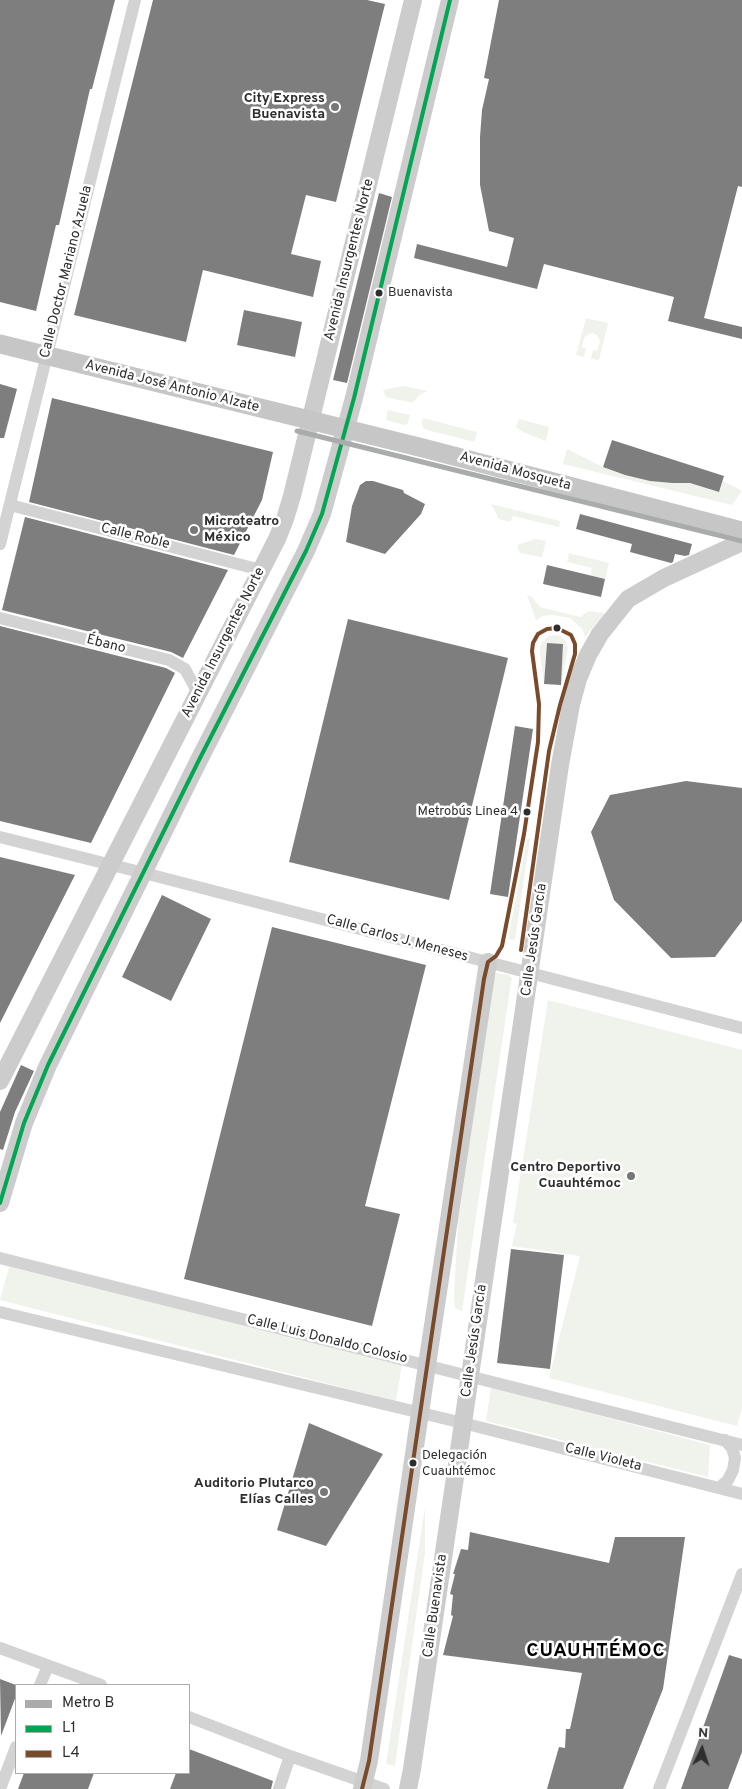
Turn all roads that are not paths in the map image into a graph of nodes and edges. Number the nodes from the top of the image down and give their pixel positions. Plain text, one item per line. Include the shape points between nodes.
1 (134, 0) edge
2 (413, 0) edge
3 (450, 0) edge
4 (0, 344) edge
5 (46, 356) junction
6 (310, 421) junction
7 (345, 429) junction
8 (10, 505) junction
9 (742, 531) edge
10 (742, 542) edge
11 (0, 544) edge
12 (261, 570) junction
13 (0, 618) edge
14 (198, 693) junction
15 (0, 837) edge
16 (109, 866) junction
17 (144, 873) junction
18 (488, 962) junction
19 (530, 973) junction
20 (742, 1028) edge
21 (0, 1081) edge
22 (0, 1203) edge
23 (0, 1258) edge
24 (0, 1312) edge
25 (427, 1365) junction
26 (470, 1376) junction
27 (420, 1413) junction
28 (463, 1422) junction
29 (725, 1440) junction
30 (742, 1445) edge
31 (719, 1488) junction
32 (742, 1494) edge
33 (742, 1574) edge
34 (0, 1648) edge
35 (48, 1666) junction
36 (40, 1684) edge
37 (99, 1684) edge
38 (190, 1717) edge
39 (15, 1750) edge
40 (290, 1756) junction
41 (364, 1786) edge
42 (0, 1789) edge
43 (279, 1789) edge
44 (384, 1789) edge
45 (408, 1789) edge
46 (659, 1789) edge

1 - 5 street, Calle Doctor Mariano Azuela
2 - 6 main road, Avenida Insurgentes Norte
3 - 7 main road
4 - 5 main road, Avenida José Antonio Alzate
5 - 6 main road, Avenida José Antonio Alzate
5 - 8 street, Calle Doctor Mariano Azuela
6 - 7 main road, Avenida José Antonio Alzate
6 - 12 main road, Avenida Insurgentes Norte via 285,519
7 - 9 main road, Avenida Mosqueta
7 - 17 main road via 322,514 306,551
8 - 11 street, Calle Doctor Mariano Azuela
8 - 12 street, Calle Roble
10 - 19 main road, Calle Jesús García via 664,578 628,599 588,655 578,679 565,733
12 - 14 main road, Avenida Insurgentes Norte
13 - 14 street, Ébano via 169,660 185,669
14 - 16 main road, Avenida Insurgentes Norte
15 - 16 street, Calle Carlos J. Meneses
16 - 17 street, Calle Carlos J. Meneses
16 - 21 main road, Avenida Insurgentes Norte
17 - 18 street, Calle Carlos J. Meneses
17 - 22 main road via 33,1098
18 - 19 street, Calle Carlos J. Meneses
18 - 25 main road
19 - 20 street, Calle Carlos J. Meneses
19 - 26 main road, Calle Jesús García
23 - 25 street, Calle Luis Donaldo Colosio
24 - 27 street
25 - 26 street, Calle Luis Donaldo Colosio
25 - 27 main road
26 - 28 main road, Calle Jesús García
26 - 29 street, Calle Luis Donaldo Colosio
27 - 28 street
27 - 41 main road
28 - 31 street, Calle Violeta
28 - 45 main road, Calle Buenavista
29 - 30 street, Calle Luis Donaldo Colosio
29 - 31 street via 732,1448 733,1470
31 - 32 street, Calle Violeta
33 - 46 street
34 - 35 street
35 - 36 street
35 - 37 street
38 - 40 street
39 - 42 street
40 - 41 street
40 - 43 street
41 - 44 street

